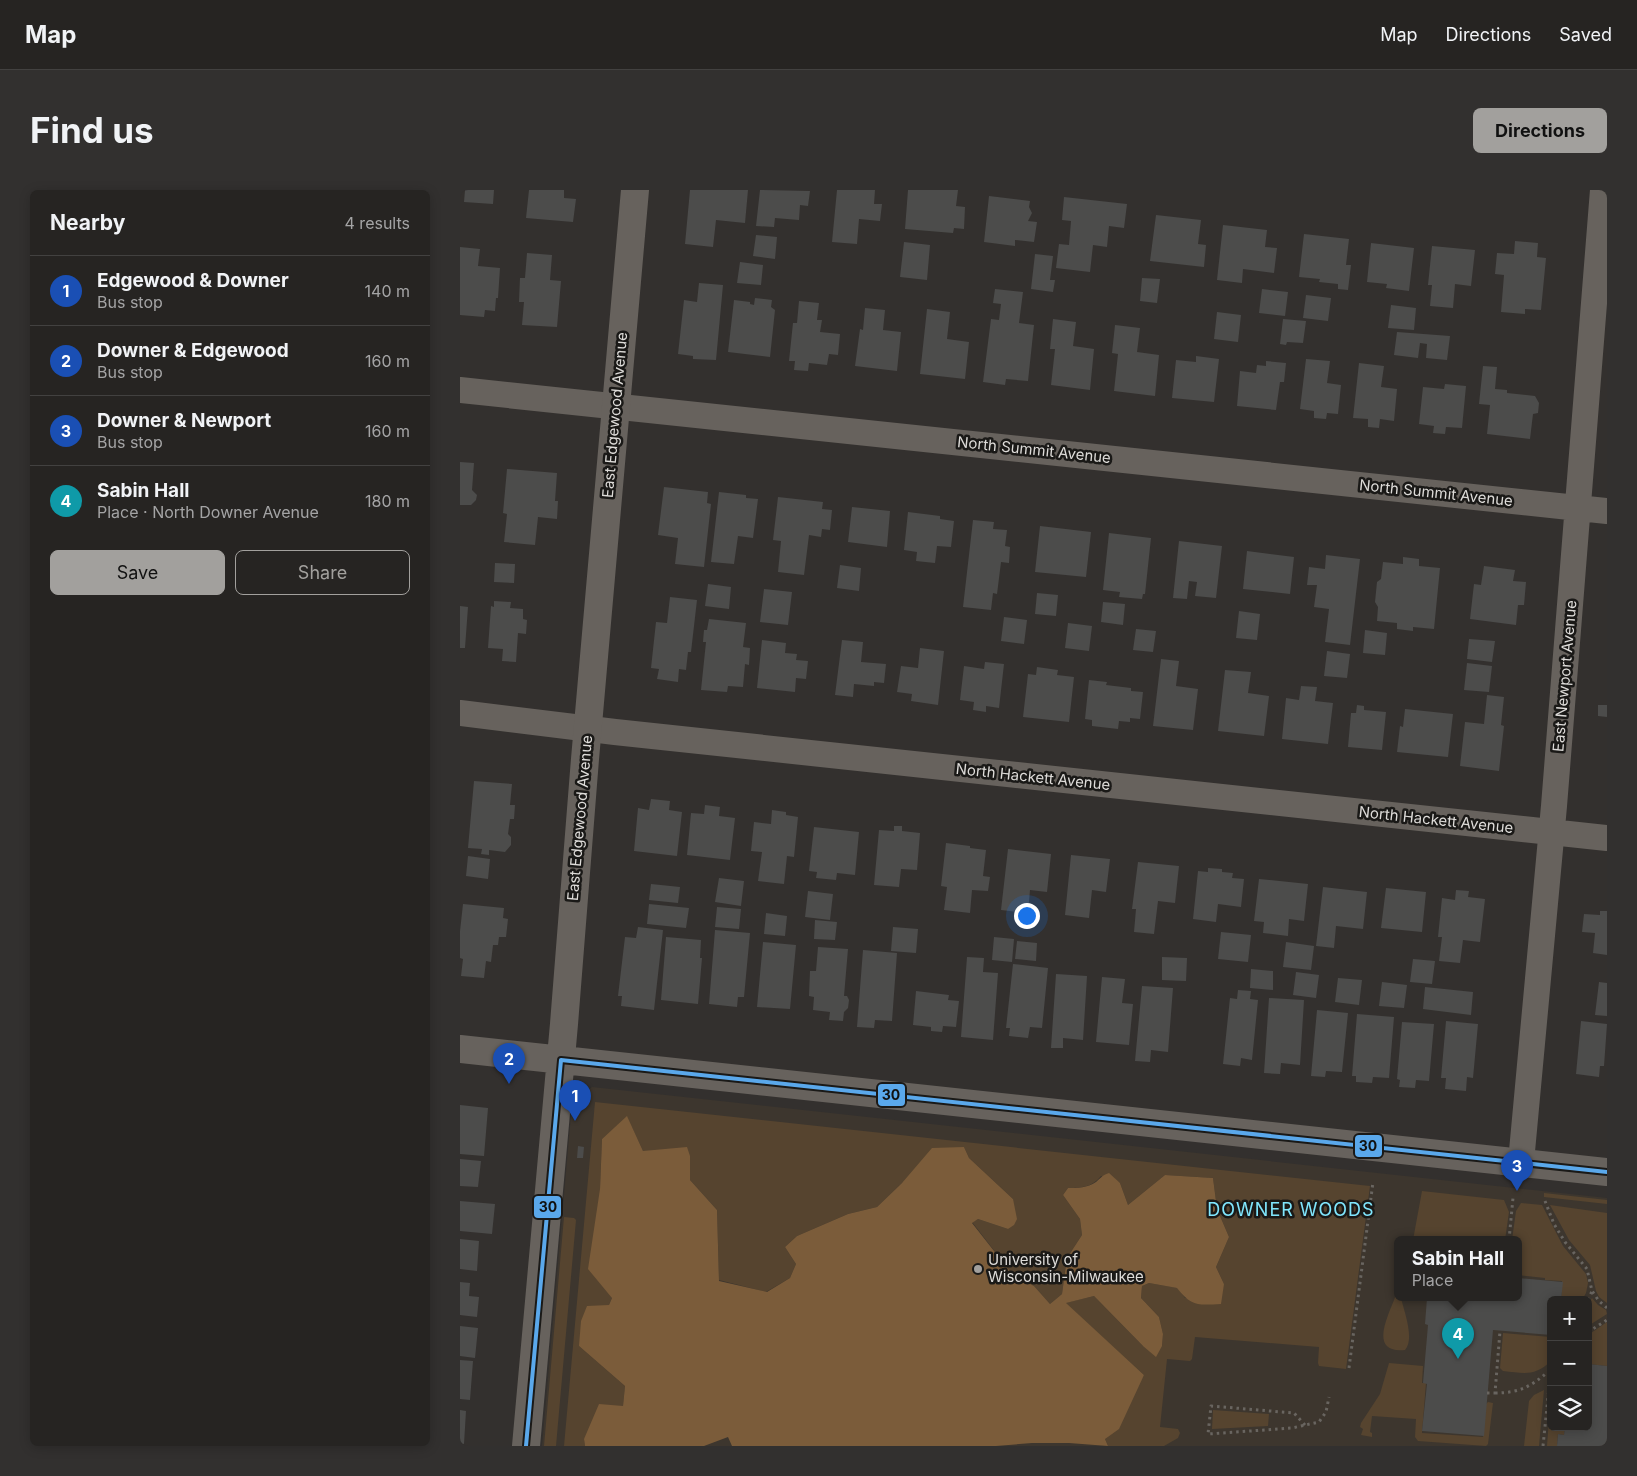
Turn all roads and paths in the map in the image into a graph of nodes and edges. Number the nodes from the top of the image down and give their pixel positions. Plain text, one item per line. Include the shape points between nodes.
1 (635, 190) edge
2 (1603, 190) edge
3 (460, 390) edge
4 (616, 406) junction
5 (1579, 508) junction
6 (1607, 511) edge
7 (460, 713) edge
8 (587, 729) junction
9 (1552, 832) junction
10 (1607, 838) edge
11 (460, 1049) edge
12 (561, 1060) junction
13 (1521, 1162) junction
14 (1607, 1172) edge
15 (1373, 1182) dead end
16 (1513, 1198) dead end
17 (1545, 1201) dead end
18 (1509, 1236) edge
19 (1592, 1291) junction
20 (1590, 1296) edge
21 (1607, 1308) edge
22 (1607, 1320) edge
23 (1592, 1329) edge
24 (1500, 1331) dead end
25 (1349, 1368) dead end
26 (1547, 1372) edge
27 (1548, 1386) edge
28 (1487, 1393) dead end
29 (1495, 1393) junction
30 (1329, 1397) dead end
31 (1305, 1425) junction
32 (526, 1446) edge
33 (1543, 1446) edge

1 - 4 street, East Edgewood Avenue
2 - 5 street, East Newport Avenue
3 - 4 street, North Summit Avenue
4 - 5 street, North Summit Avenue
4 - 8 street, East Edgewood Avenue
5 - 6 street, North Summit Avenue
5 - 9 street, East Newport Avenue
7 - 8 street, North Hackett Avenue
8 - 9 street, North Hackett Avenue
8 - 12 street, East Edgewood Avenue
9 - 10 street, North Hackett Avenue
9 - 13 street, East Newport Avenue
11 - 12 street
12 - 13 street
12 - 32 street, East Edgewood Avenue
13 - 14 street
15 - 25 path
16 - 18 path
17 - 19 path via 1554,1224 1587,1269
19 - 20 path
19 - 21 path
22 - 23 path
24 - 29 path
26 - 29 path via 1535,1383 1511,1393
27 - 33 path
28 - 29 path
30 - 31 path via 1326,1412 1319,1422
31 - 31 path via 1292,1428 1208,1434 1211,1406 1294,1413

